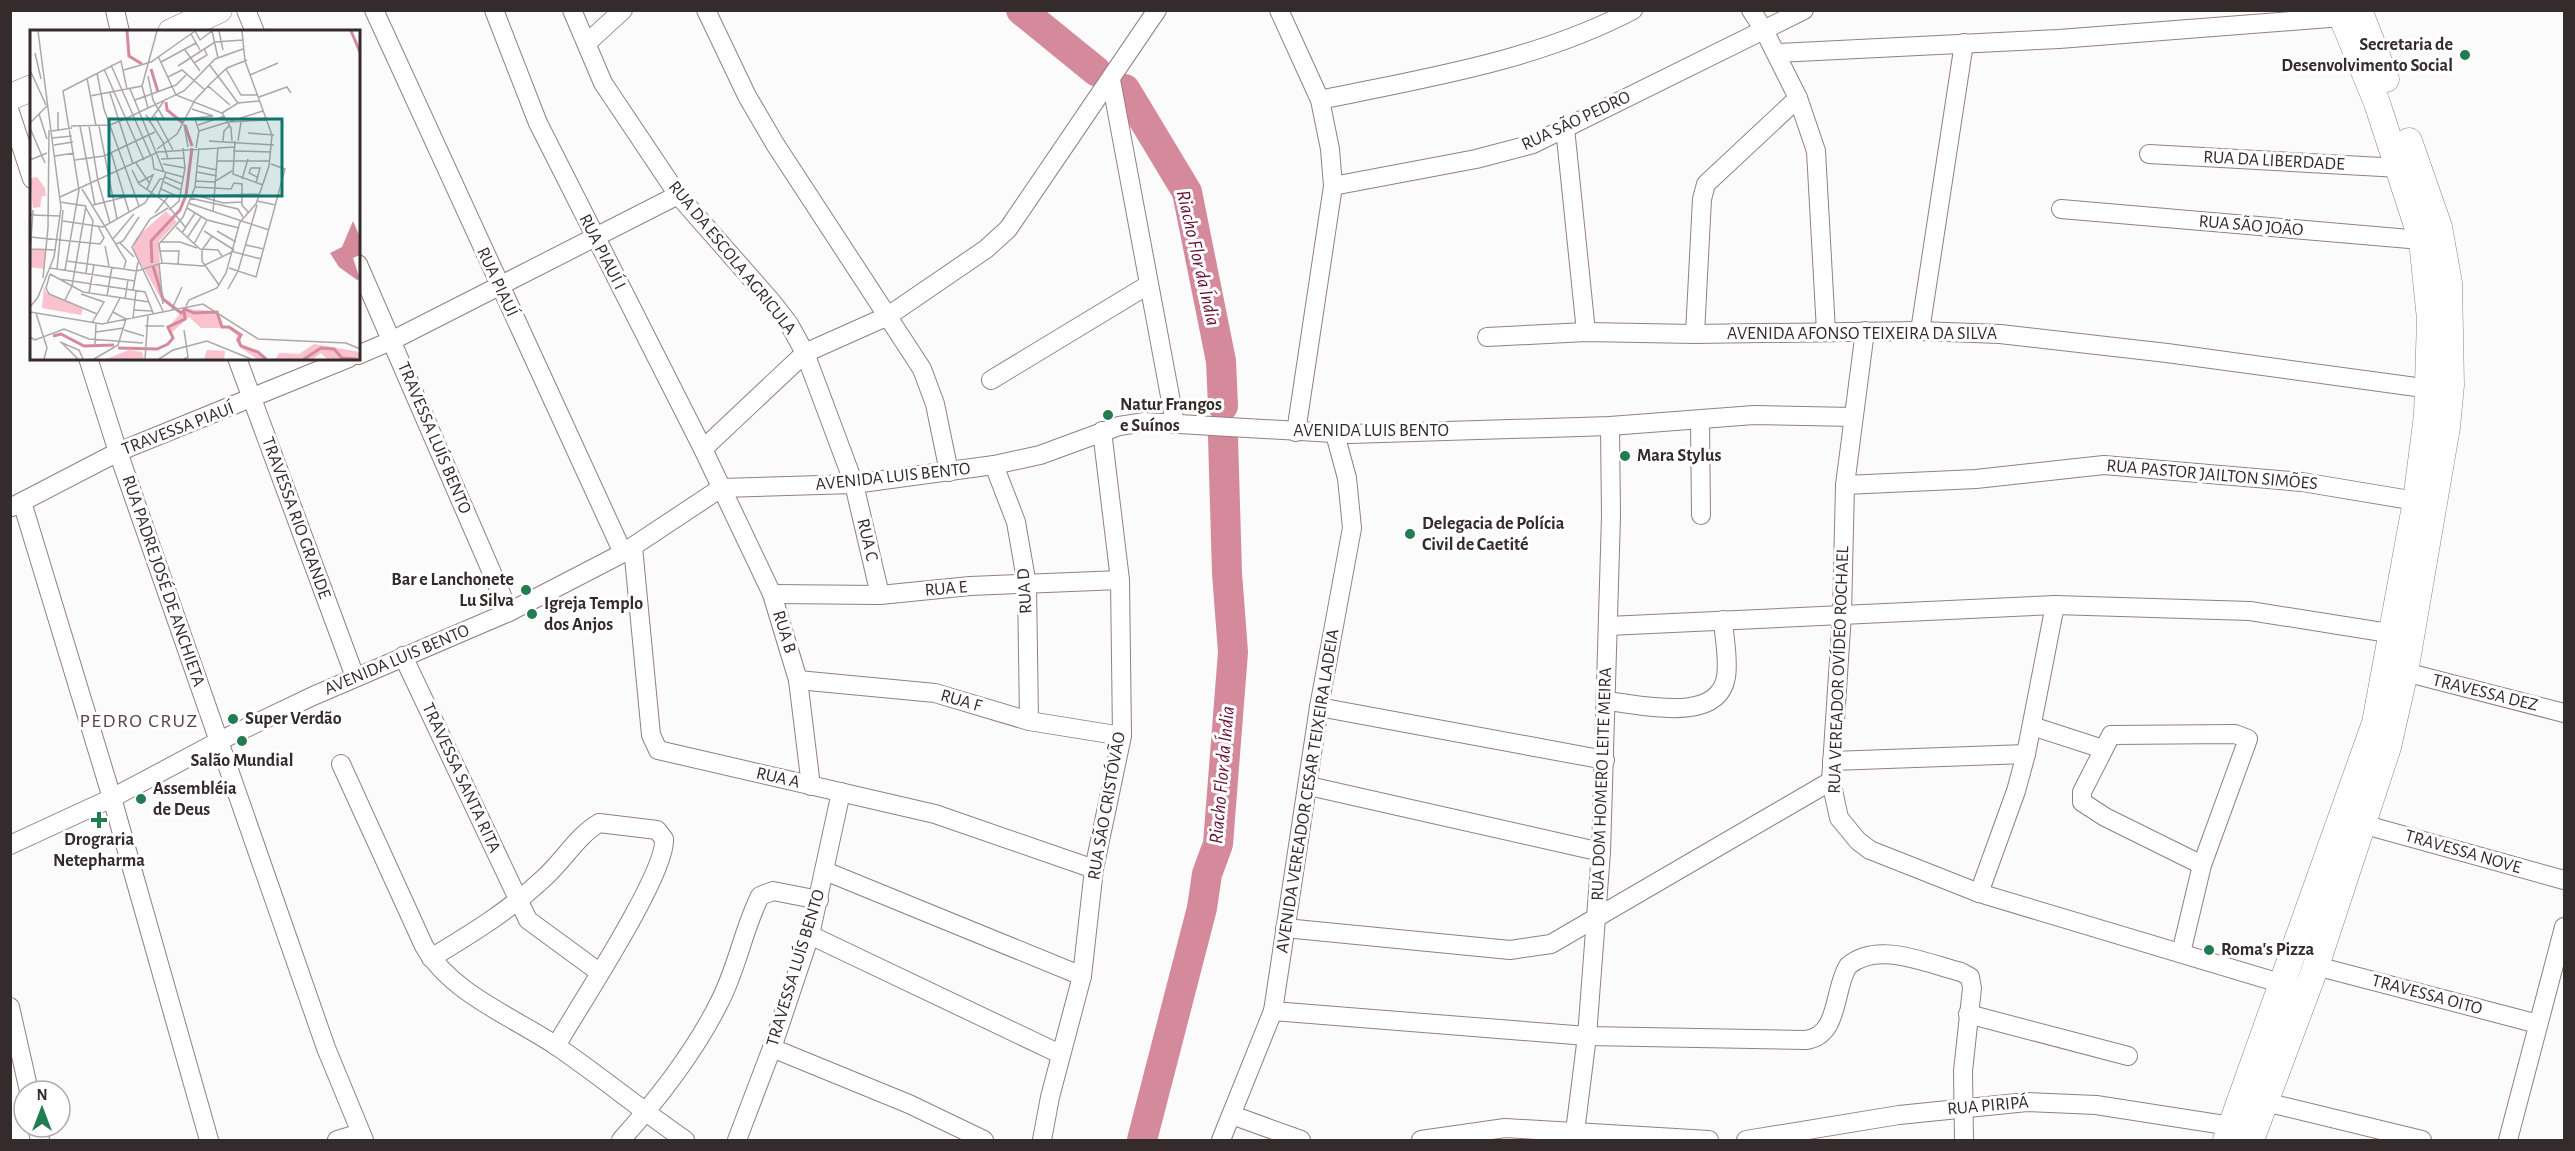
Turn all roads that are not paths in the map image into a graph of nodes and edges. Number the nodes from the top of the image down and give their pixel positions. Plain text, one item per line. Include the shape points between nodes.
1 (115, 10) edge
2 (219, 10) edge
3 (246, 10) edge
4 (374, 10) edge
5 (494, 10) edge
6 (572, 10) edge
7 (623, 10) edge
8 (706, 10) edge
9 (1157, 10) edge
10 (1279, 10) edge
11 (1633, 10) edge
12 (1751, 10) edge
13 (1804, 10) edge
14 (2350, 19) edge
15 (120, 30) edge
16 (175, 30) edge
17 (254, 30) edge
18 (1764, 30) junction
19 (587, 43) junction
20 (1964, 43) junction
21 (1776, 53) junction
22 (1111, 80) junction
23 (30, 89) edge
24 (10, 96) edge
25 (1798, 98) junction
26 (1320, 100) junction
27 (10, 112) edge
28 (1565, 128) junction
29 (2149, 154) dead end
30 (2400, 168) junction
31 (30, 173) edge
32 (1333, 186) junction
33 (678, 195) junction
34 (2061, 209) dead end
35 (594, 237) junction
36 (2432, 241) junction
37 (360, 268) edge
38 (1148, 285) junction
39 (499, 286) junction
40 (888, 316) junction
41 (1826, 331) junction
42 (1865, 331) junction
43 (1920, 331) junction
44 (1586, 332) junction
45 (1695, 334) junction
46 (1487, 337) dead end
47 (393, 340) junction
48 (805, 353) junction
49 (360, 354) edge
50 (89, 360) edge
51 (238, 360) edge
52 (344, 360) edge
53 (991, 380) dead end
54 (2440, 390) junction
55 (252, 400) junction
56 (1853, 417) junction
57 (1700, 420) junction
58 (1175, 423) junction
59 (1610, 426) junction
60 (1102, 432) junction
61 (1296, 432) junction
62 (1335, 434) junction
63 (703, 449) junction
64 (118, 452) junction
65 (994, 465) junction
66 (949, 472) junction
67 (854, 484) junction
68 (1845, 485) junction
69 (721, 488) junction
70 (2425, 503) junction
71 (16, 505) edge
72 (1701, 515) dead end
73 (628, 550) junction
74 (1120, 580) junction
75 (1027, 585) junction
76 (772, 594) junction
77 (879, 595) junction
78 (2055, 605) junction
79 (509, 612) junction
80 (1842, 614) junction
81 (1723, 620) junction
82 (1608, 626) junction
83 (2402, 635) junction
84 (403, 656) junction
85 (2405, 672) junction
86 (355, 677) junction
87 (798, 680) junction
88 (1606, 701) junction
89 (1319, 707) junction
90 (2565, 713) edge
91 (1029, 721) junction
92 (2032, 726) junction
93 (1122, 736) junction
94 (219, 741) junction
95 (2103, 749) junction
96 (2026, 754) junction
97 (1605, 760) junction
98 (1832, 761) junction
99 (341, 764) dead end
100 (1831, 781) junction
101 (811, 786) junction
102 (1309, 786) junction
103 (841, 792) junction
104 (112, 798) junction
105 (2362, 824) junction
106 (10, 845) edge
107 (1601, 852) junction
108 (2202, 865) junction
109 (1094, 869) junction
110 (825, 871) junction
111 (2565, 880) edge
112 (1979, 893) junction
113 (519, 900) junction
114 (819, 900) junction
115 (1597, 916) junction
116 (2565, 927) edge
117 (1285, 928) junction
118 (810, 935) junction
119 (2181, 953) junction
120 (431, 958) junction
121 (2316, 966) junction
122 (600, 972) junction
123 (1082, 976) junction
124 (2282, 985) junction
125 (2307, 992) junction
126 (10, 1007) edge
127 (1274, 1011) junction
128 (1968, 1014) junction
129 (2538, 1024) junction
130 (1587, 1036) junction
131 (555, 1046) junction
132 (772, 1047) junction
133 (1060, 1054) junction
134 (2128, 1056) dead end
135 (26, 1079) edge
136 (2265, 1102) junction
137 (1963, 1108) junction
138 (645, 1113) junction
139 (1232, 1115) junction
140 (1575, 1136) edge
141 (2236, 1136) edge
142 (362, 1137) edge
143 (209, 1140) edge
144 (337, 1140) edge
145 (621, 1140) edge
146 (685, 1140) edge
147 (737, 1140) edge
148 (984, 1140) edge
149 (1042, 1140) edge
150 (1221, 1140) edge
151 (1300, 1140) edge
152 (1421, 1140) edge
153 (1709, 1140) edge
154 (1746, 1140) edge
155 (1964, 1140) edge
156 (2422, 1140) edge
157 (2508, 1140) edge

1 - 15 street
2 - 16 street
3 - 17 street
4 - 39 street, RUA PIAUÍ
5 - 35 street, RUA PIAUÍ I via 537,123
6 - 19 street, RUA DA ESCOLA AGRICULA
7 - 19 street
8 - 40 street via 775,144
9 - 22 street
10 - 26 street
11 - 26 street via 1567,39 1465,70
12 - 18 street
13 - 18 street, RUA SÃO PEDRO
14 - 20 street
14 - 30 street
14 - 36 street via 2430,200
18 - 21 street
18 - 28 street, RUA SÃO PEDRO
19 - 33 street, RUA DA ESCOLA AGRICULA via 603,83
20 - 21 street
20 - 43 street
21 - 25 street
22 - 38 street
22 - 40 street via 1008,229 986,249
23 - 24 street
25 - 41 street via 1811,131 1818,166
25 - 45 street via 1706,184
26 - 32 street
27 - 31 street
28 - 32 street, RUA SÃO PEDRO via 1506,153
28 - 44 street
29 - 30 street, RUA DA LIBERDADE
30 - 36 street
32 - 61 street
33 - 35 street
33 - 48 street, RUA DA ESCOLA AGRICULA via 772,302
34 - 36 street, RUA SÃO JOÃO
35 - 39 street
35 - 63 street, RUA PIAUÍ I
36 - 54 street via 2450,283
37 - 47 street, TRAVESSA LUÍS BENTO
38 - 53 street
38 - 58 street
39 - 47 street
39 - 73 street, RUA PIAUÍ
40 - 48 street
40 - 66 street via 931,388
41 - 42 street, AVENIDA AFONSO TEIXEIRA DA SILVA
41 - 45 street, AVENIDA AFONSO TEIXEIRA DA SILVA
42 - 43 street, AVENIDA AFONSO TEIXEIRA DA SILVA
42 - 56 street, RUA VEREADOR OVÍDEO ROCHAEL
43 - 54 street, AVENIDA AFONSO TEIXEIRA DA SILVA via 2031,337
44 - 45 street, AVENIDA AFONSO TEIXEIRA DA SILVA
44 - 46 street, AVENIDA AFONSO TEIXEIRA DA SILVA
47 - 49 street
47 - 79 street, TRAVESSA LUÍS BENTO
48 - 63 street
48 - 67 street, RUA DA ESCOLA AGRICULA
50 - 64 street, RUA PADRE JOSÉ DE ANCHIETA
51 - 55 street, TRAVESSA RIO GRANDE
52 - 55 street, TRAVESSA PIAUÍ
54 - 70 street
55 - 64 street, TRAVESSA PIAUÍ
55 - 86 street, TRAVESSA RIO GRANDE
56 - 57 street, AVENIDA LUIS BENTO via 1754,415
56 - 68 street, RUA VEREADOR OVÍDEO ROCHAEL
57 - 59 street, AVENIDA LUIS BENTO
57 - 72 street
58 - 60 street, AVENIDA LUIS BENTO via 1134,424
58 - 61 street, AVENIDA LUIS BENTO
59 - 62 street, AVENIDA LUIS BENTO
59 - 82 street, RUA DOM HOMERO LEITE MEIRA
60 - 65 street, AVENIDA LUIS BENTO via 1040,455
60 - 74 street, RUA SÃO CRISTÓVÃO
61 - 62 street, AVENIDA LUIS BENTO
62 - 89 street, AVENIDA VEREADOR CESAR TEIXEIRA LADEIA via 1349,488 1352,528
63 - 69 street, RUA PIAUÍ I
64 - 71 street, TRAVESSA PIAUÍ
64 - 94 street, RUA PADRE JOSÉ DE ANCHIETA
65 - 66 street, AVENIDA LUIS BENTO
65 - 75 street, RUA D via 1016,522
66 - 67 street, AVENIDA LUIS BENTO
67 - 69 street, AVENIDA LUIS BENTO
67 - 77 street, RUA C
68 - 70 street, RUA PASTOR JAILTON SIMÕES via 1976,479 2104,465 2302,482
68 - 80 street, RUA VEREADOR OVÍDEO ROCHAEL
69 - 73 street, AVENIDA LUIS BENTO
69 - 76 street, RUA B
70 - 83 street
71 - 104 street
73 - 79 street, AVENIDA LUIS BENTO
73 - 101 street, RUA A via 655,747 665,753
74 - 75 street, RUA E
74 - 93 street, RUA SÃO CRISTÓVÃO
75 - 77 street, RUA E
75 - 91 street, RUA D
76 - 77 street, RUA E
76 - 87 street, RUA B
78 - 80 street
78 - 83 street via 2250,611
78 - 92 street
79 - 84 street, AVENIDA LUIS BENTO
80 - 81 street
80 - 98 street, RUA VEREADOR OVÍDEO ROCHAEL
81 - 82 street
81 - 88 street via 1726,678 1718,696 1704,706
82 - 88 street, RUA DOM HOMERO LEITE MEIRA
83 - 85 street
83 - 124 street
84 - 86 street, AVENIDA LUIS BENTO
84 - 113 street, TRAVESSA SANTA RITA
85 - 90 street, TRAVESSA DEZ
85 - 105 street via 2388,747
86 - 94 street, AVENIDA LUIS BENTO
87 - 91 street, RUA F via 935,693
87 - 101 street, RUA B
88 - 97 street, RUA DOM HOMERO LEITE MEIRA
89 - 97 street
89 - 102 street, AVENIDA VEREADOR CESAR TEIXEIRA LADEIA
91 - 93 street, RUA F
92 - 95 street
92 - 96 street
93 - 109 street, RUA SÃO CRISTÓVÃO
94 - 104 street, AVENIDA LUIS BENTO
94 - 142 street, RUA PADRE JOSÉ DE ANCHIETA via 326,1047
95 - 108 street via 2082,792 2082,802
95 - 108 street via 2110,736 2120,733 2246,737 2247,747
96 - 98 street
96 - 112 street
97 - 107 street, RUA DOM HOMERO LEITE MEIRA
98 - 100 street, RUA VEREADOR OVÍDEO ROCHAEL
99 - 120 street
100 - 112 street, RUA VEREADOR OVÍDEO ROCHAEL via 1839,818 1858,841 1888,859
100 - 115 street
101 - 103 street, RUA A
102 - 107 street
102 - 117 street, AVENIDA VEREADOR CESAR TEIXEIRA LADEIA
103 - 109 street, RUA A via 960,821
103 - 110 street, TRAVESSA LUÍS BENTO
104 - 106 street, AVENIDA LUIS BENTO
104 - 143 street
105 - 111 street, TRAVESSA NOVE
105 - 121 street
107 - 115 street, RUA DOM HOMERO LEITE MEIRA
108 - 119 street
109 - 123 street, RUA SÃO CRISTÓVÃO
110 - 114 street, TRAVESSA LUÍS BENTO
110 - 123 street
112 - 119 street, RUA VEREADOR OVÍDEO ROCHAEL
113 - 120 street
113 - 122 street, TRAVESSA SANTA RITA via 528,920
113 - 122 street via 599,823 657,830 664,839 661,861
114 - 118 street, TRAVESSA LUÍS BENTO
114 - 138 street via 773,891 760,896 721,1001 690,1053
115 - 117 street via 1551,944 1510,950
115 - 130 street, RUA DOM HOMERO LEITE MEIRA
116 - 129 street
117 - 127 street, AVENIDA VEREADOR CESAR TEIXEIRA LADEIA
118 - 132 street, TRAVESSA LUÍS BENTO
118 - 133 street
119 - 124 street, RUA VEREADOR OVÍDEO ROCHAEL
120 - 131 street via 471,992
121 - 125 street
121 - 129 street, TRAVESSA OITO
122 - 131 street
123 - 133 street, RUA SÃO CRISTÓVÃO
124 - 125 street, RUA VEREADOR OVÍDEO ROCHAEL
124 - 141 street
125 - 136 street
126 - 135 street
127 - 130 street
127 - 139 street, AVENIDA VEREADOR CESAR TEIXEIRA LADEIA
128 - 130 street via 1971,983 1966,974 1897,956 1873,955 1855,959 1843,973 1828,1028 1818,1038
128 - 134 street
128 - 137 street
129 - 157 street
130 - 140 street, RUA DOM HOMERO LEITE MEIRA
131 - 138 street
132 - 147 street, TRAVESSA LUÍS BENTO
132 - 148 street
133 - 149 street, RUA SÃO CRISTÓVÃO
136 - 141 street
136 - 156 street
137 - 141 street, RUA PIRIPÁ via 2027,1102 2072,1103
137 - 154 street, RUA PIRIPÁ
137 - 155 street
138 - 145 street
138 - 146 street
139 - 150 street, AVENIDA VEREADOR CESAR TEIXEIRA LADEIA
139 - 151 street
140 - 152 street via 1491,1129
140 - 153 street
142 - 144 street

